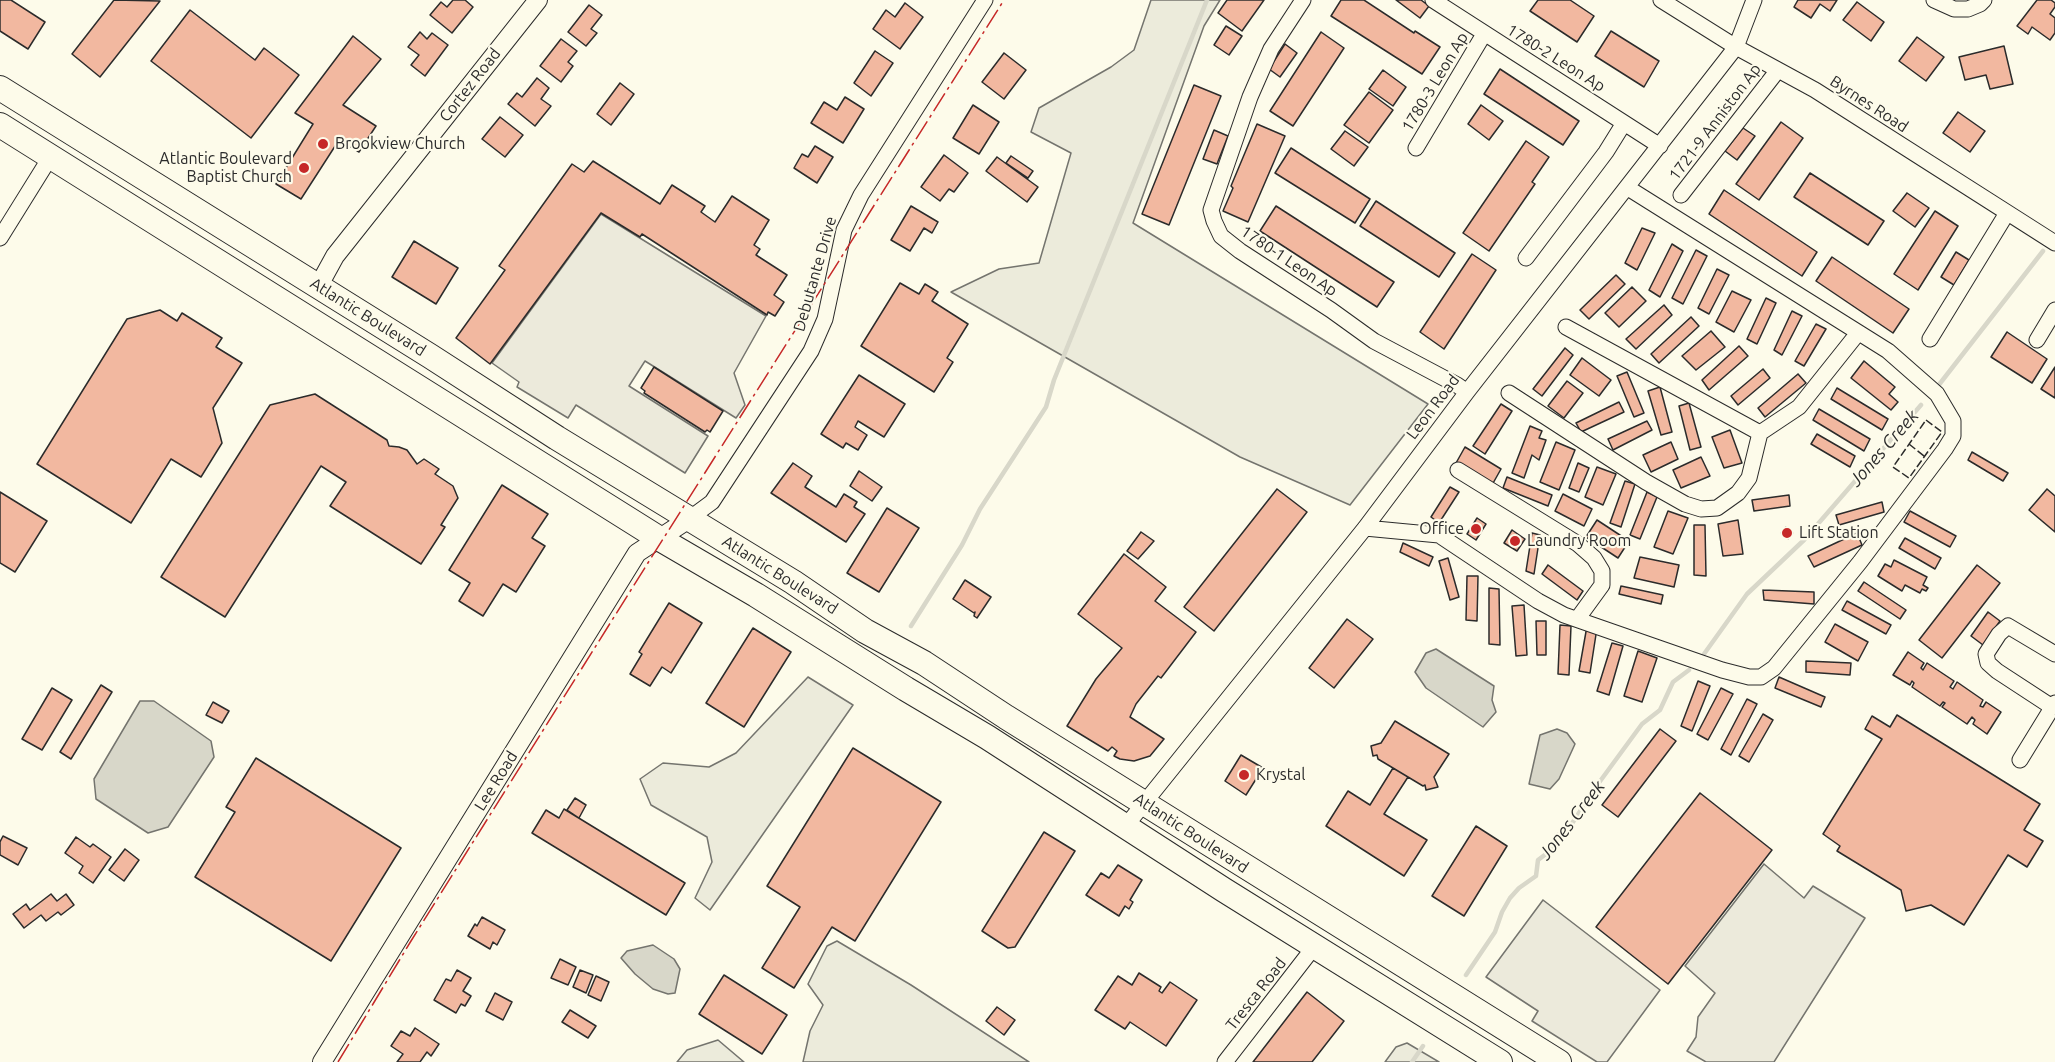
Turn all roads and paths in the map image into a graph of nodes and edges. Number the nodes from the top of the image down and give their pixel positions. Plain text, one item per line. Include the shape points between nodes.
1 (538, 0) edge
2 (985, 0) edge
3 (1303, 0) edge
4 (1433, 0) edge
5 (1661, 0) edge
6 (1754, 0) edge
7 (1934, 0) edge
8 (1982, 2) edge
9 (1484, 34) junction
10 (1736, 47) junction
11 (1778, 70) junction
12 (0, 88) edge
13 (1624, 123) junction
14 (0, 124) edge
15 (1660, 146) junction
16 (1416, 148) dead end
17 (51, 156) junction
18 (1628, 188) junction
19 (1681, 195) dead end
20 (2007, 213) junction
21 (0, 238) edge
22 (2055, 243) edge
23 (1526, 258) dead end
24 (318, 286) junction
25 (262, 289) junction
26 (2055, 310) edge
27 (361, 313) junction
28 (304, 315) junction
29 (1566, 327) dead end
30 (1858, 333) junction
31 (1930, 339) dead end
32 (2037, 340) dead end
33 (1467, 392) junction
34 (1509, 393) dead end
35 (1760, 433) junction
36 (1458, 470) dead end
37 (689, 519) junction
38 (1365, 528) junction
39 (660, 539) junction
40 (1578, 618) junction
41 (2055, 654) edge
42 (2054, 705) edge
43 (2020, 760) dead end
44 (1145, 803) junction
45 (1125, 827) junction
46 (1314, 947) junction
47 (1376, 948) junction
48 (322, 1062) edge
49 (1226, 1062) edge
50 (1500, 1062) edge
51 (1559, 1062) edge

1 - 24 street, Cortez Road via 335,256
2 - 37 street, Debutante Drive via 861,195 844,230 825,319 811,351 712,502
3 - 33 street, 1780-1 Leon Ap via 1271,49 1250,97 1211,210 1214,221 1221,236 1240,251 1374,341
4 - 9 street, 1780-2 Leon Ap
5 - 10 street, Byrnes Road
6 - 10 street, Leon Road
7 - 8 street via 1954,9 1968,9
9 - 13 street, 1780-2 Leon Ap
9 - 16 street, 1780-3 Leon Ap
10 - 11 street, Byrnes Road
10 - 15 street, Leon Road
11 - 19 street, 1721-9 Anniston Ap
11 - 20 street, Byrnes Road
12 - 24 highway, Atlantic Boulevard
13 - 15 street, 1780-2 Leon Ap
13 - 23 street
14 - 17 highway, Atlantic Boulevard
15 - 18 street, Leon Road
17 - 21 street
17 - 25 highway, Atlantic Boulevard
18 - 30 street
18 - 33 street, Leon Road
20 - 22 street, Byrnes Road
20 - 31 street
24 - 25 highway via 311,297 284,285
24 - 27 highway, Atlantic Boulevard
25 - 28 highway, Atlantic Boulevard
26 - 32 street
27 - 28 highway via 342,320 312,307
27 - 37 highway, Atlantic Boulevard
28 - 39 highway, Atlantic Boulevard
29 - 35 street
30 - 35 street via 1799,407
30 - 40 street via 1888,351 1937,394 1953,421 1953,436 1860,562 1774,668 1761,677 1749,677
33 - 38 street, Leon Road
34 - 35 street via 1657,488 1701,509 1717,508 1738,493 1749,478
36 - 40 street via 1578,544 1594,558 1602,571 1602,585
37 - 39 street, Lee Road
37 - 44 highway, Atlantic Boulevard
38 - 40 street via 1439,535 1538,601
38 - 44 street, Leon Road
39 - 45 highway, Atlantic Boulevard via 996,743
39 - 48 street, Lee Road via 637,554
41 - 42 street via 2008,626 1986,654 1988,663 1997,670
42 - 43 street
44 - 45 street, Leon Road
44 - 47 highway, Atlantic Boulevard
45 - 46 highway, Atlantic Boulevard
46 - 47 highway via 1335,942 1358,957
46 - 49 street, Tresca Road
46 - 50 highway, Atlantic Boulevard
47 - 51 highway, Atlantic Boulevard

